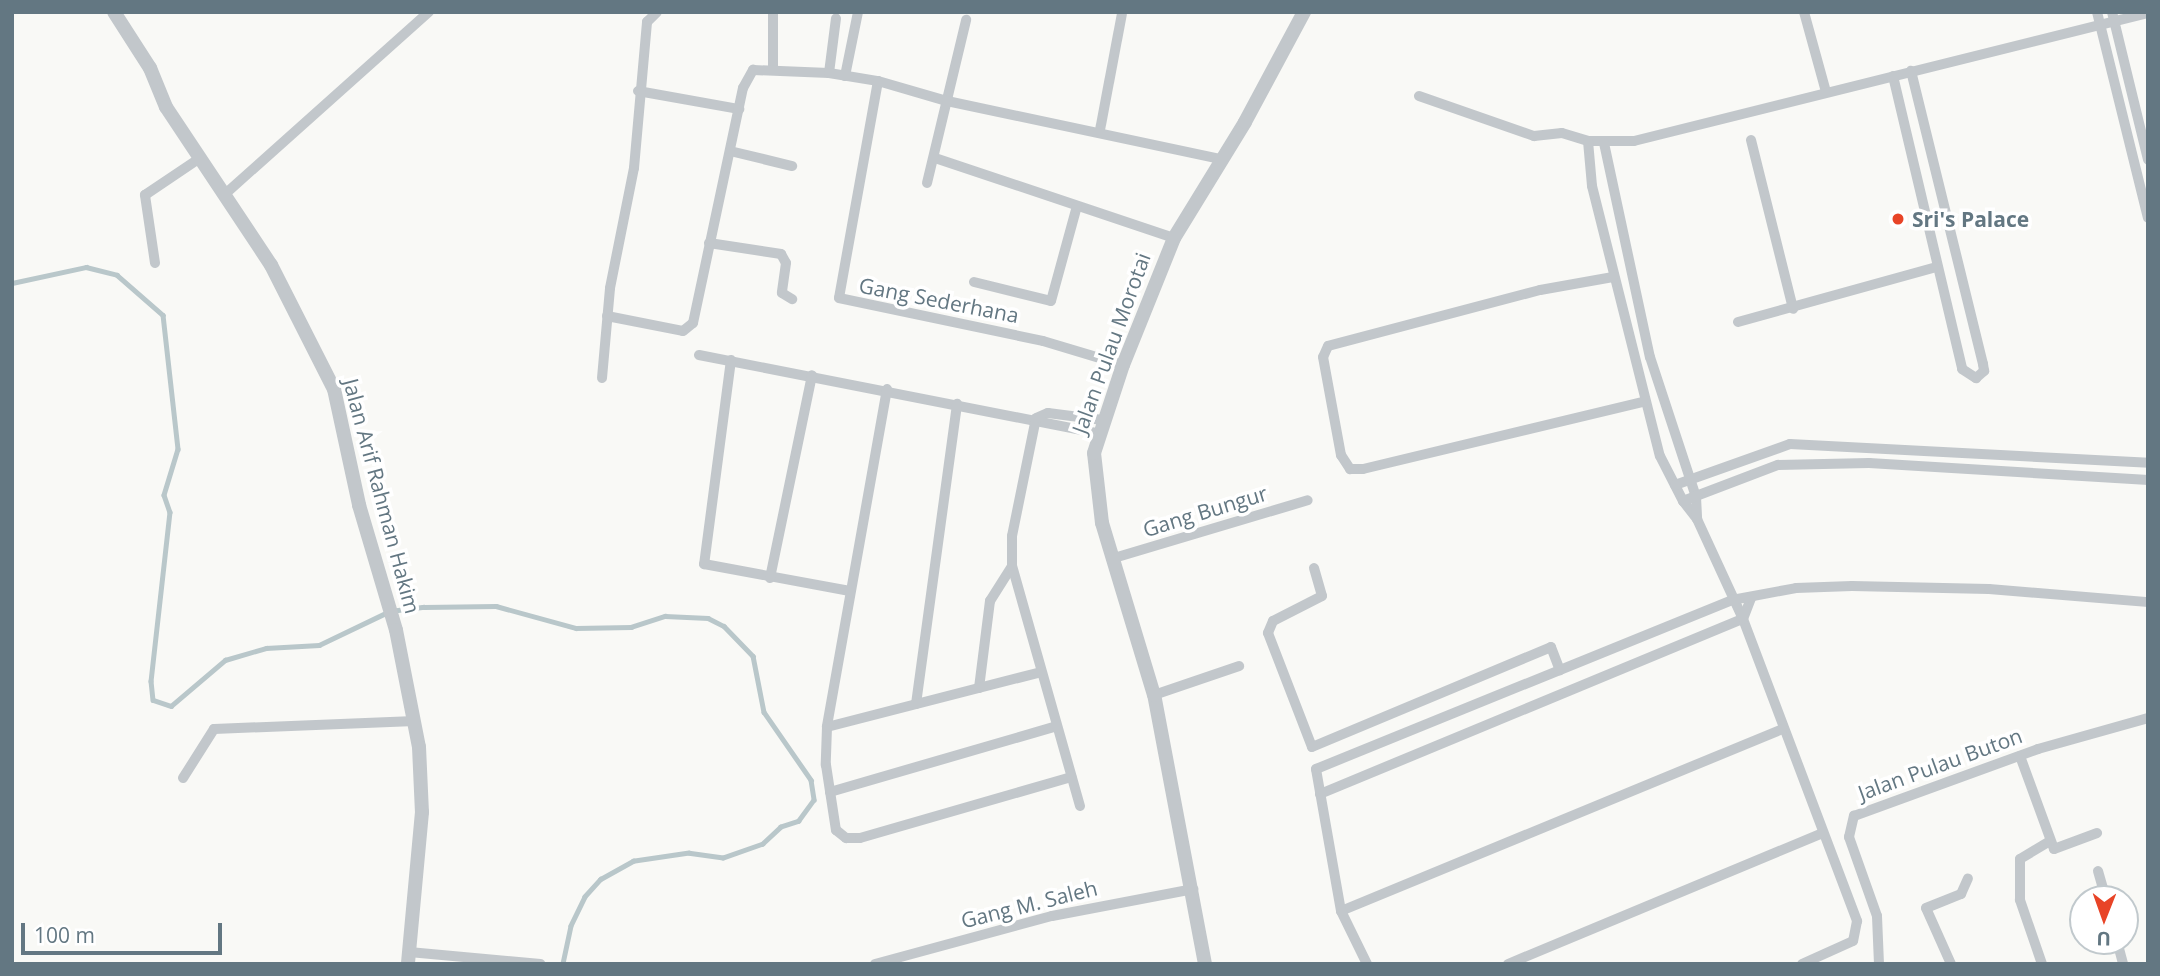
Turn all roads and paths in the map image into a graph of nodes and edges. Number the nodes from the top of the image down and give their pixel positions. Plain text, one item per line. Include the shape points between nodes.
1 (114, 12) edge
2 (429, 12) edge
3 (657, 12) edge
4 (773, 12) edge
5 (858, 12) edge
6 (1304, 12) edge
7 (1804, 12) edge
8 (2148, 13) edge
9 (1122, 14) dead end
10 (2113, 17) edge
11 (836, 18) dead end
12 (2099, 18) edge
13 (965, 20) dead end
14 (773, 70) junction
15 (1911, 71) junction
16 (829, 73) junction
17 (845, 76) junction
18 (1893, 76) junction
19 (878, 81) junction
20 (638, 91) junction
21 (1826, 92) junction
22 (1419, 96) dead end
23 (947, 101) junction
24 (738, 109) junction
25 (1100, 130) junction
26 (1751, 140) dead end
27 (1588, 141) junction
28 (1604, 143) junction
29 (730, 151) junction
30 (200, 158) junction
31 (935, 158) junction
32 (1221, 159) junction
33 (2148, 160) edge
34 (792, 166) dead end
35 (927, 183) dead end
36 (224, 195) junction
37 (1077, 206) junction
38 (2148, 218) edge
39 (1174, 238) junction
40 (709, 243) junction
41 (155, 263) dead end
42 (1936, 267) junction
43 (1614, 276) junction
44 (974, 282) dead end
45 (792, 299) dead end
46 (1793, 309) junction
47 (607, 316) junction
48 (1738, 322) dead end
49 (699, 355) dead end
50 (731, 360) junction
51 (1123, 365) junction
52 (812, 376) junction
53 (602, 378) dead end
54 (887, 389) junction
55 (1643, 402) junction
56 (957, 404) junction
57 (1036, 418) junction
58 (1100, 427) junction
59 (2148, 463) edge
60 (2148, 480) edge
61 (1689, 481) junction
62 (1675, 485) junction
63 (1696, 497) junction
64 (1308, 500) dead end
65 (1682, 501) junction
66 (1697, 519) junction
67 (1114, 558) junction
68 (1012, 566) junction
69 (1314, 568) dead end
70 (770, 578) junction
71 (849, 591) junction
72 (1751, 598) junction
73 (1732, 600) junction
74 (2148, 602) edge
75 (1743, 619) junction
76 (1239, 666) dead end
77 (1560, 670) junction
78 (1041, 672) junction
79 (979, 688) junction
80 (1154, 695) junction
81 (916, 704) junction
82 (2148, 718) edge
83 (415, 721) junction
84 (1057, 726) junction
85 (827, 727) junction
86 (1782, 729) junction
87 (1312, 747) junction
88 (2020, 756) junction
89 (1316, 769) junction
90 (1071, 777) junction
91 (183, 778) dead end
92 (830, 792) junction
93 (1320, 794) junction
94 (1080, 806) dead end
95 (2097, 833) dead end
96 (1820, 834) junction
97 (2050, 841) junction
98 (2098, 871) dead end
99 (1968, 878) dead end
100 (2102, 885) edge
101 (1193, 889) junction
102 (1341, 911) junction
103 (408, 958) edge
104 (888, 962) edge
105 (540, 964) edge
106 (875, 964) edge
107 (1205, 964) edge
108 (1367, 964) edge
109 (1508, 964) edge
110 (1802, 964) edge
111 (1879, 964) edge
112 (1951, 964) edge
113 (2042, 964) edge

1 - 30 street, Jalan Arif Rahman Hakim
2 - 36 street
3 - 20 street via 647,22
4 - 14 street
5 - 17 street
6 - 32 street, Jalan Pulau Morotai via 1284,56
7 - 21 street
8 - 10 street
9 - 25 street
10 - 12 street
10 - 33 street
11 - 16 street
12 - 15 street
12 - 38 street
13 - 23 street
14 - 16 street
14 - 24 street via 748,73
15 - 18 street
15 - 42 street via 1984,368 1976,378 1962,369
16 - 17 street
17 - 19 street
18 - 21 street
18 - 42 street
19 - 23 street
19 - 51 street, Gang Sederhana via 839,298 1042,341
20 - 24 street
20 - 47 street via 634,168
21 - 28 street via 1634,141
22 - 27 street via 1534,136 1562,133
23 - 25 street
23 - 31 street
24 - 29 street
25 - 32 street
26 - 46 street
27 - 28 street
27 - 43 street via 1592,186
28 - 61 street via 1650,357
29 - 34 street
29 - 40 street
30 - 36 street, Jalan Arif Rahman Hakim
30 - 41 street via 145,195
31 - 35 street
31 - 37 street
32 - 39 street, Jalan Pulau Morotai
36 - 83 street, Jalan Arif Rahman Hakim via 271,265 334,389
37 - 39 street
37 - 44 street via 1051,301
39 - 51 street, Jalan Pulau Morotai
40 - 45 street via 781,254 786,263 782,293
40 - 47 street via 690,328 683,331
42 - 46 street
43 - 55 street
43 - 55 street via 1540,290 1328,346 1323,357 1340,455 1350,470 1363,469
46 - 48 street
47 - 53 street
49 - 50 street
50 - 52 street
50 - 70 street via 702,559 707,567
51 - 58 street, Jalan Pulau Morotai
52 - 54 street
52 - 70 street
54 - 56 street
54 - 71 street
55 - 62 street via 1660,456
56 - 57 street
56 - 81 street
57 - 58 street
57 - 68 street via 1012,536
58 - 67 street, Jalan Pulau Morotai via 1096,488
59 - 61 street via 1790,444
60 - 63 street via 1869,463 1778,465
61 - 62 street
61 - 63 street
62 - 65 street
63 - 65 street
63 - 66 street
64 - 67 street, Gang Bungur
65 - 66 street
66 - 73 street
67 - 80 street, Jalan Pulau Morotai
68 - 78 street
68 - 79 street via 990,601
69 - 87 street via 1322,596 1273,621 1268,633
70 - 71 street
71 - 85 street
72 - 73 street
72 - 74 street via 1796,588 1852,586 1989,589
72 - 75 street
73 - 75 street
73 - 77 street
75 - 86 street
75 - 93 street
76 - 80 street
77 - 87 street via 1551,647
77 - 89 street
78 - 79 street
78 - 84 street
79 - 81 street
80 - 101 street, Jalan Pulau Morotai
81 - 85 street
82 - 88 street, Jalan Pulau Buton
83 - 91 street via 214,729
83 - 103 street, Jalan Arif Rahman Hakim via 422,813
84 - 90 street
84 - 92 street
85 - 92 street
86 - 96 street
86 - 102 street
87 - 89 street
88 - 97 street
88 - 111 street, Jalan Pulau Buton via 1851,819 1849,837 1877,916
89 - 93 street
90 - 92 street via 856,839 836,830
90 - 94 street
93 - 102 street
95 - 97 street via 2058,850
96 - 109 street
96 - 110 street via 1853,908 1858,932 1843,947
97 - 113 street via 2020,859 2020,900
98 - 100 street
99 - 112 street via 1961,894 1926,908
101 - 104 street, Gang M. Saleh via 1052,916
101 - 107 street, Jalan Pulau Morotai
102 - 108 street
103 - 105 street
104 - 106 street, Gang M. Saleh

